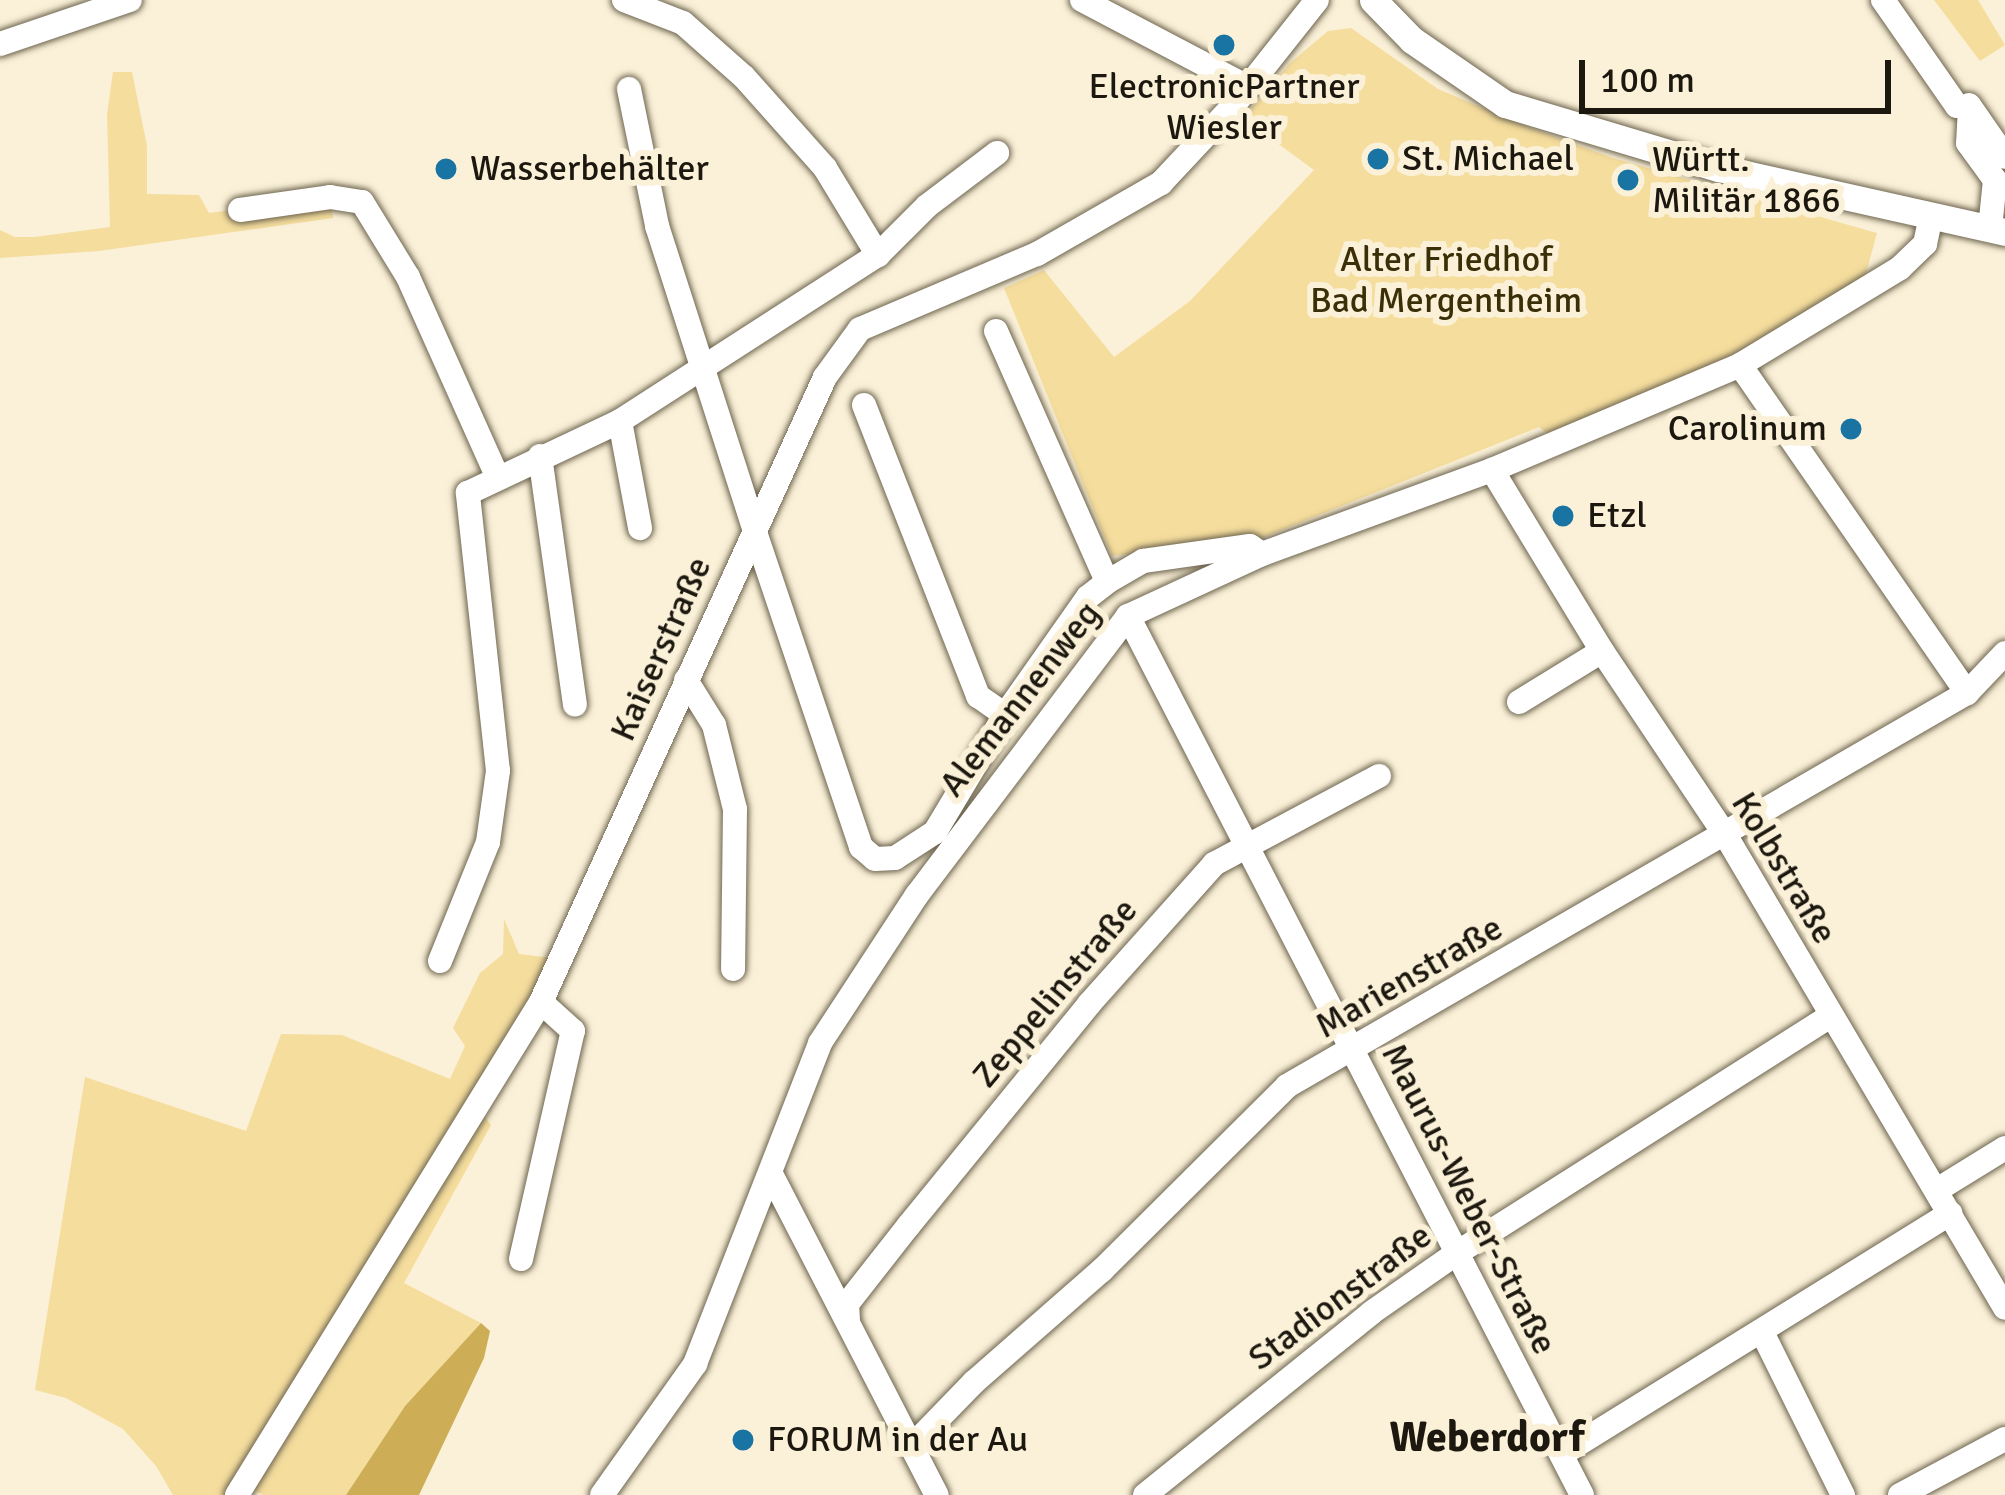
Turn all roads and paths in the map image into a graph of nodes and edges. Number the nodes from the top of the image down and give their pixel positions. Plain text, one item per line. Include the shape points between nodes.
1 (130, 0) edge
2 (625, 0) edge
3 (1082, 0) edge
4 (1317, 0) edge
5 (1372, 0) edge
6 (1883, 0) edge
7 (0, 44) edge
8 (1248, 87) junction
9 (629, 89) dead end
10 (1970, 107) junction
11 (997, 153) dead end
12 (2005, 157) edge
13 (241, 210) dead end
14 (1931, 216) junction
15 (1998, 230) edge
16 (878, 255) junction
17 (996, 331) dead end
18 (703, 365) junction
19 (1740, 365) junction
20 (865, 405) dead end
21 (620, 421) junction
22 (540, 456) junction
23 (1492, 470) junction
24 (497, 476) junction
25 (640, 528) dead end
26 (754, 529) junction
27 (1262, 554) junction
28 (1107, 582) junction
29 (1128, 616) junction
30 (1602, 651) junction
31 (2005, 653) edge
32 (686, 680) junction
33 (1967, 693) junction
34 (1519, 702) dead end
35 (575, 705) dead end
36 (1004, 715) junction
37 (1379, 776) dead end
38 (1726, 836) junction
39 (1248, 848) junction
40 (440, 961) dead end
41 (734, 969) dead end
42 (541, 1002) junction
43 (1830, 1016) junction
44 (1353, 1052) junction
45 (2005, 1148) edge
46 (771, 1174) junction
47 (1944, 1201) junction
48 (1457, 1253) junction
49 (521, 1258) dead end
50 (2005, 1308) edge
51 (848, 1322) junction
52 (1762, 1334) junction
53 (2005, 1439) edge
54 (912, 1447) junction
55 (1562, 1454) junction
56 (237, 1495) edge
57 (602, 1495) edge
58 (937, 1495) edge
59 (1145, 1495) edge
60 (1582, 1495) edge
61 (1843, 1495) edge
62 (1900, 1495) edge

1 - 7 street
2 - 16 street via 683,23 744,77 825,168
3 - 8 street
4 - 8 street, Kaiserstraße
5 - 14 street via 1412,40 1505,104 1719,168
6 - 10 street via 1913,49 1933,53
8 - 26 street, Kaiserstraße via 1160,183 1037,254 860,329 826,377
9 - 18 street via 658,226
10 - 12 street
10 - 15 street via 1968,143 1995,179
11 - 16 street
13 - 24 street via 330,197 362,202 408,277
14 - 15 street
14 - 19 street, Alemannenweg via 1925,244 1900,268
16 - 18 street
17 - 28 street
18 - 21 street
18 - 26 street
19 - 23 street, Alemannenweg
19 - 33 street
20 - 36 street via 978,696
21 - 22 street
21 - 25 street
22 - 24 street
22 - 35 street
23 - 27 street, Alemannenweg
23 - 30 street, Kolbstraße
24 - 40 street via 466,500 498,771 488,842
26 - 32 street, Kaiserstraße
26 - 36 street via 860,847 875,859 895,858 935,832
27 - 28 street via 1250,546 1143,561
27 - 29 street, Alemannenweg
28 - 36 street
29 - 39 street, Maurus-Weber-Straße
29 - 46 street, Alemannenweg via 917,895 820,1043
30 - 34 street
30 - 38 street, Kolbstraße
31 - 33 street, Marienstraße
32 - 41 street via 714,724 735,809
32 - 42 street, Kaiserstraße
33 - 38 street, Marienstraße
37 - 39 street, Zeppelinstraße
38 - 43 street, Kolbstraße
38 - 44 street, Marienstraße
39 - 44 street, Maurus-Weber-Straße
39 - 51 street, Zeppelinstraße via 1214,864 1089,1004 847,1304
42 - 49 street via 573,1031
42 - 56 street, Kaiserstraße
43 - 47 street, Kolbstraße
43 - 48 street, Stadionstraße
44 - 48 street, Maurus-Weber-Straße
44 - 54 street, Marienstraße via 1287,1085
45 - 47 street
46 - 51 street
46 - 57 street, Alemannenweg via 695,1364
47 - 50 street, Kolbstraße
47 - 52 street
48 - 55 street, Maurus-Weber-Straße
48 - 59 street, Stadionstraße
51 - 54 street
52 - 55 street
52 - 61 street
53 - 62 street
54 - 58 street
55 - 60 street, Maurus-Weber-Straße

